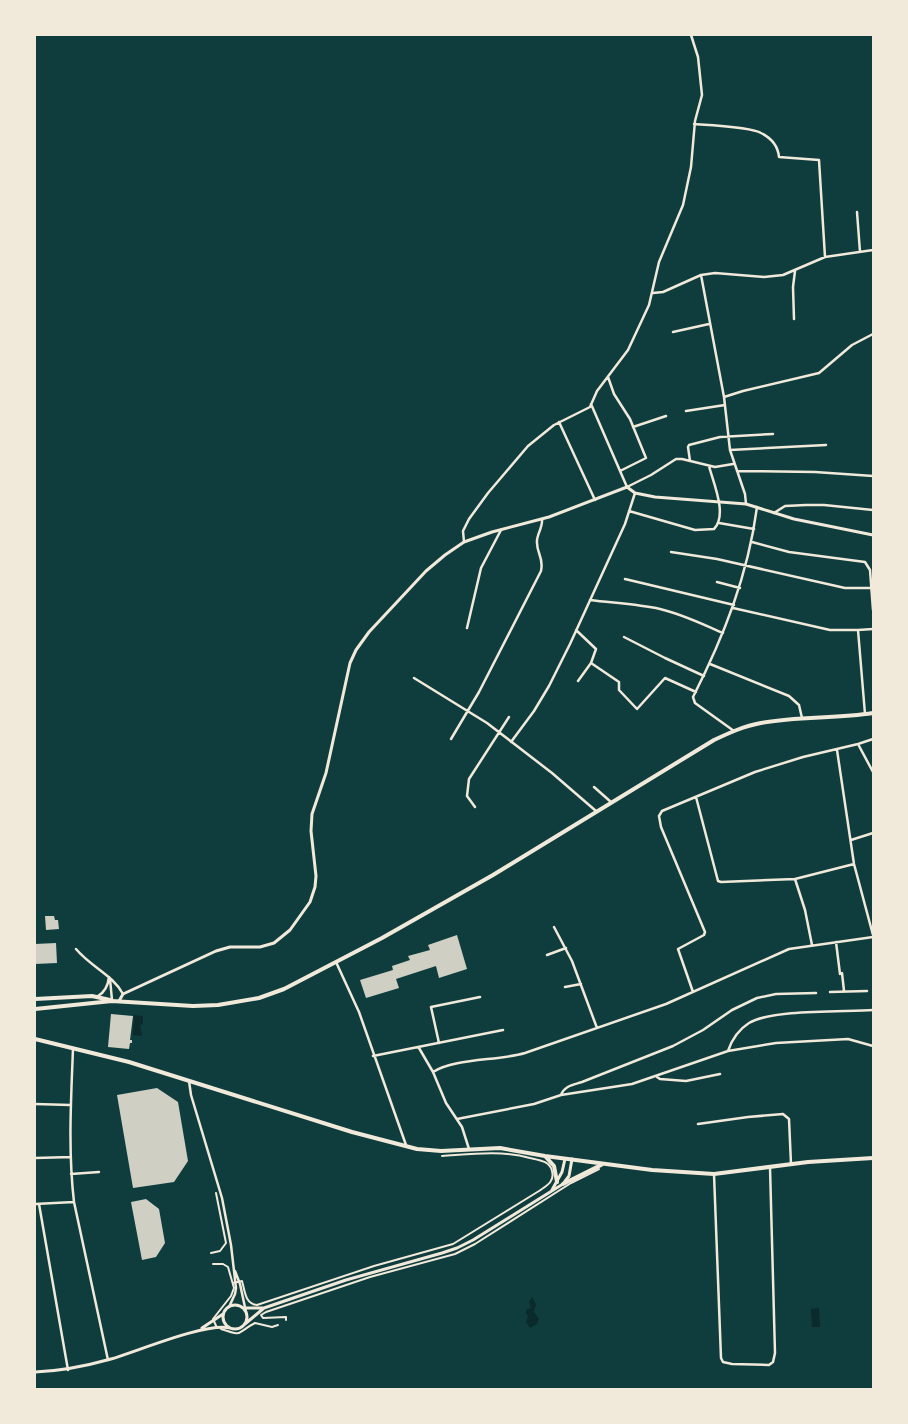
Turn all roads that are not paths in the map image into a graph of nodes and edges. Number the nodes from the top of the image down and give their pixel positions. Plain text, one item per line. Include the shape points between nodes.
1 (691, 35) edge
2 (694, 124) junction
3 (857, 212) dead end
4 (873, 250) edge
5 (860, 252) junction
6 (825, 257) junction
7 (795, 271) junction
8 (701, 275) junction
9 (653, 293) junction
10 (794, 319) dead end
11 (709, 324) junction
12 (673, 332) dead end
13 (873, 334) edge
14 (608, 377) junction
15 (724, 397) junction
16 (591, 404) junction
17 (725, 405) junction
18 (686, 411) dead end
19 (666, 416) dead end
20 (559, 422) junction
21 (633, 427) junction
22 (772, 434) dead end
23 (728, 437) junction
24 (826, 445) dead end
25 (730, 450) junction
26 (690, 461) junction
27 (734, 464) junction
28 (709, 466) junction
29 (620, 471) junction
30 (737, 471) junction
31 (873, 476) edge
32 (626, 487) junction
33 (635, 493) junction
34 (595, 500) junction
35 (719, 502) junction
36 (746, 504) junction
37 (757, 507) junction
38 (873, 510) edge
39 (629, 511) junction
40 (774, 513) junction
41 (542, 519) junction
42 (718, 523) junction
43 (501, 529) junction
44 (754, 529) junction
45 (873, 535) edge
46 (464, 542) junction
47 (752, 542) junction
48 (671, 552) dead end
49 (746, 566) junction
50 (625, 579) dead end
51 (717, 582) dead end
52 (740, 588) junction
53 (871, 588) junction
54 (590, 600) junction
55 (733, 606) junction
56 (873, 610) edge
57 (467, 628) dead end
58 (873, 629) edge
59 (576, 630) junction
60 (858, 630) junction
61 (723, 633) junction
62 (624, 637) dead end
63 (592, 662) junction
64 (710, 664) junction
65 (704, 676) junction
66 (414, 678) dead end
67 (578, 681) dead end
68 (696, 692) junction
69 (468, 711) junction
70 (865, 714) junction
71 (873, 714) edge
72 (509, 717) dead end
73 (803, 719) junction
74 (734, 731) junction
75 (498, 732) junction
76 (451, 739) dead end
77 (873, 739) edge
78 (511, 742) junction
79 (858, 744) junction
80 (837, 750) junction
81 (873, 772) edge
82 (594, 787) dead end
83 (696, 797) junction
84 (611, 802) junction
85 (475, 807) dead end
86 (596, 811) junction
87 (873, 833) edge
88 (851, 840) junction
89 (854, 864) junction
90 (795, 880) junction
91 (554, 927) dead end
92 (873, 936) edge
93 (836, 942) junction
94 (812, 945) junction
95 (566, 948) junction
96 (76, 949) dead end
97 (547, 955) dead end
98 (336, 962) junction
99 (109, 977) junction
100 (581, 984) junction
101 (565, 988) dead end
102 (867, 991) dead end
103 (693, 992) junction
104 (830, 992) dead end
105 (844, 992) junction
106 (816, 993) dead end
107 (123, 994) junction
108 (97, 997) junction
109 (480, 997) dead end
110 (35, 999) edge
111 (112, 1001) junction
112 (119, 1001) junction
113 (35, 1009) edge
114 (873, 1010) edge
115 (597, 1028) junction
116 (503, 1030) dead end
117 (35, 1039) edge
118 (439, 1044) junction
119 (873, 1046) edge
120 (73, 1048) junction
121 (418, 1048) junction
122 (728, 1051) junction
123 (373, 1056) junction
124 (433, 1072) junction
125 (720, 1074) dead end
126 (657, 1077) junction
127 (190, 1080) junction
128 (561, 1095) junction
129 (35, 1104) edge
130 (70, 1105) junction
131 (457, 1119) junction
132 (698, 1124) dead end
133 (406, 1147) junction
134 (469, 1149) junction
135 (71, 1156) junction
136 (442, 1156) dead end
137 (545, 1156) junction
138 (35, 1158) edge
139 (565, 1158) junction
140 (873, 1158) edge
141 (572, 1159) junction
142 (603, 1164) junction
143 (791, 1164) junction
144 (770, 1167) junction
145 (598, 1169) dead end
146 (99, 1172) dead end
147 (71, 1174) junction
148 (714, 1174) junction
149 (557, 1182) junction
150 (563, 1184) junction
151 (552, 1190) junction
152 (216, 1193) dead end
153 (74, 1202) junction
154 (37, 1204) edge
155 (211, 1253) dead end
156 (213, 1264) dead end
157 (234, 1270) junction
158 (240, 1282) junction
159 (234, 1283) junction
160 (267, 1301) junction
161 (229, 1307) junction
162 (264, 1308) junction
163 (245, 1309) junction
164 (270, 1309) junction
165 (224, 1312) junction
166 (286, 1320) dead end
167 (214, 1321) junction
168 (245, 1324) junction
169 (278, 1325) dead end
170 (216, 1327) junction
171 (230, 1328) junction
172 (199, 1330) junction
173 (108, 1360) junction
174 (68, 1370) junction
175 (35, 1372) edge

1 - 2 street via 701,84
2 - 6 street via 760,132 774,144 778,157 819,160
2 - 9 street via 686,193 659,262
3 - 5 street
4 - 5 street
5 - 6 street
6 - 7 street
7 - 8 street via 768,277 719,273
7 - 10 street
8 - 9 street via 663,292
8 - 11 street
9 - 14 street via 628,350
11 - 12 street
11 - 15 street
13 - 15 street via 848,348 815,374
14 - 16 street
14 - 21 street
15 - 17 street
16 - 20 street
16 - 29 street
17 - 18 street
17 - 23 street
19 - 21 street
20 - 34 street
20 - 46 street via 528,446 488,493 466,524
21 - 29 street via 646,458
22 - 23 street
23 - 25 street
23 - 26 street via 689,445
24 - 25 street
25 - 27 street
26 - 28 street
26 - 32 street via 676,459
27 - 28 street
27 - 30 street
28 - 35 street
29 - 32 street
30 - 31 street
30 - 36 street
32 - 33 street
32 - 34 street
33 - 35 street
33 - 39 street
34 - 41 street
35 - 36 street
35 - 42 street
36 - 37 street
37 - 40 street
37 - 44 street
38 - 40 street via 806,505 785,506
39 - 42 street via 695,530 716,528
39 - 54 street
40 - 45 street
41 - 43 street
41 - 69 street via 536,542 542,560 540,571
42 - 44 street
43 - 46 street
43 - 57 street via 481,568
44 - 47 street
46 - 107 street via 419,578 363,639 352,656 326,774 312,814 315,886 310,902 296,924 270,945 216,951
47 - 49 street
47 - 53 street via 789,552 863,561 869,567
48 - 49 street
49 - 52 street
49 - 53 street via 845,588
50 - 55 street
51 - 52 street
52 - 55 street
53 - 56 street
54 - 59 street
54 - 61 street via 667,611
55 - 60 street via 830,630
55 - 61 street
58 - 60 street
59 - 63 street via 596,649
59 - 78 street via 549,686
60 - 70 street
61 - 64 street
62 - 65 street
63 - 67 street
63 - 68 street via 619,682 620,690 637,709 665,678
64 - 65 street
64 - 73 street via 790,696 799,705
65 - 68 street
66 - 69 street
68 - 74 street via 693,696 695,703
69 - 75 street
69 - 76 street
70 - 71 main road
70 - 73 main road
72 - 75 street
73 - 74 main road via 760,723
74 - 84 main road
75 - 78 street
75 - 85 street via 469,779 467,796
77 - 79 street
78 - 86 street
79 - 80 street
79 - 81 street
80 - 83 street via 755,772
80 - 88 street
82 - 84 street
83 - 90 street via 718,881
83 - 103 street via 665,809 660,816 661,827 705,932 678,949
84 - 86 main road
86 - 98 main road via 493,875
87 - 88 street
88 - 89 street
89 - 90 street
89 - 92 street
90 - 94 street
91 - 95 street
92 - 93 street
93 - 94 street
93 - 105 street
94 - 103 street via 789,949
95 - 97 street
95 - 100 street
96 - 99 street
98 - 112 main road via 284,989 238,1002 200,1006
98 - 123 street via 359,1012
99 - 107 street
99 - 108 street via 107,988
99 - 111 street
100 - 101 street
100 - 115 street
102 - 105 street
103 - 115 street
104 - 105 street
106 - 128 street via 757,998 678,1044 569,1086
107 - 112 street
108 - 110 main road
108 - 111 main road
109 - 118 street via 431,1008
111 - 112 main road
111 - 113 main road
114 - 122 street via 761,1018 742,1028 731,1041
115 - 124 street via 520,1055 448,1065
116 - 118 street
117 - 120 main road
118 - 121 street
119 - 122 street via 836,1039 776,1042
120 - 127 main road
120 - 130 street
121 - 123 street
121 - 124 street
122 - 126 street
123 - 133 street
124 - 131 street via 446,1103
125 - 126 street via 686,1080
126 - 128 street
127 - 133 main road
127 - 157 street via 193,1103 222,1198
128 - 131 street via 534,1104
129 - 130 street
130 - 135 street
131 - 134 street
132 - 143 street via 787,1116
133 - 134 main road
134 - 137 main road via 506,1148
135 - 138 street
135 - 147 street
136 - 160 street via 496,1152 515,1154 546,1162 552,1169 552,1179 547,1186 453,1244
137 - 139 main road
137 - 149 main road via 554,1166
139 - 141 main road
139 - 149 street
140 - 143 main road
141 - 142 main road
141 - 150 street via 569,1176
142 - 148 main road
142 - 150 main road
143 - 144 main road
144 - 148 main road
144 - 148 street via 775,1353 773,1362 761,1365 723,1362 720,1352
145 - 164 street via 455,1254
146 - 147 street
147 - 153 street
149 - 151 street
150 - 151 street
151 - 164 street via 473,1240 442,1253 374,1271
152 - 155 street via 226,1243 220,1251
153 - 154 street
153 - 173 street
154 - 174 street
156 - 159 street via 226,1265
157 - 158 street
157 - 159 street
158 - 159 street
158 - 160 street via 251,1304
158 - 163 street
159 - 161 street via 236,1294
159 - 167 street via 232,1295
160 - 164 street
161 - 163 street via 237,1305
161 - 165 street
162 - 163 street
162 - 164 street
162 - 168 street
163 - 168 street
164 - 166 street via 261,1317
165 - 167 street
165 - 171 street via 224,1320
167 - 170 street
167 - 172 street
168 - 171 street
169 - 170 street via 254,1323 235,1334
170 - 171 street
170 - 172 street
172 - 173 street
173 - 174 street
174 - 175 street

